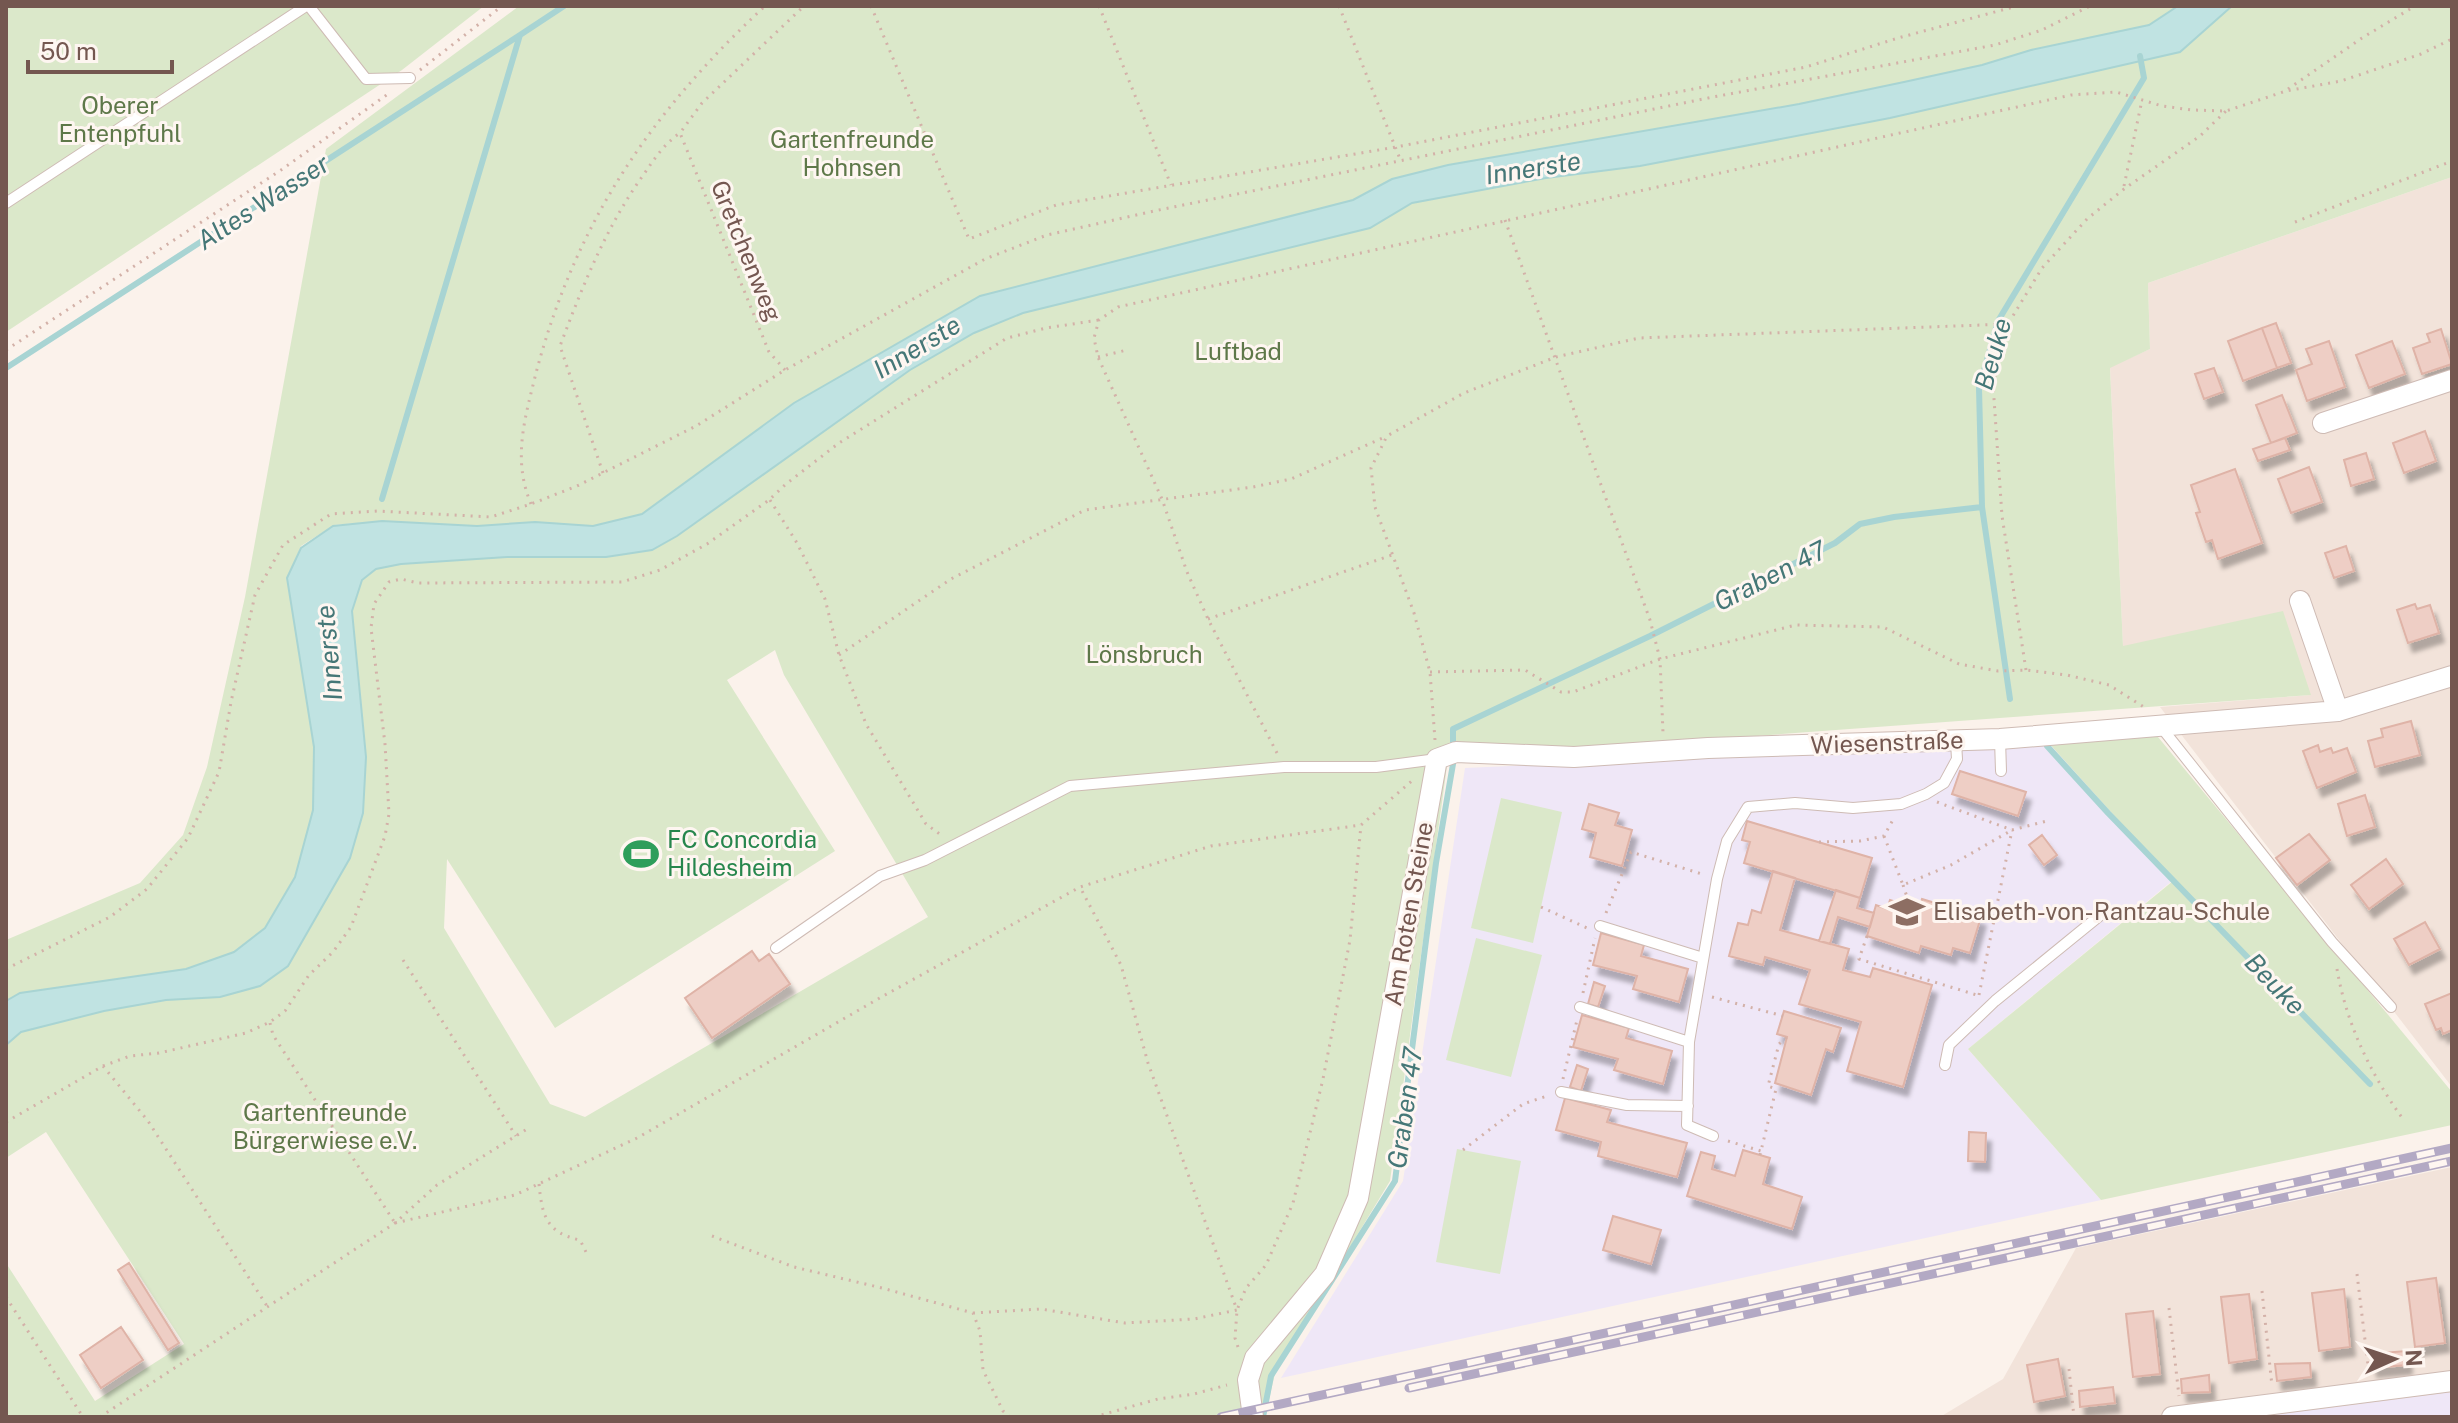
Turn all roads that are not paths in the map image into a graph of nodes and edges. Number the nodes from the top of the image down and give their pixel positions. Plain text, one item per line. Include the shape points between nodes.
1 (308, 6) edge
2 (410, 78) road end
3 (6, 203) edge
4 (2452, 380) edge
5 (2323, 423) dead end
6 (2300, 601) dead end
7 (2452, 676) edge
8 (2338, 711) junction
9 (2160, 726) junction
10 (2000, 739) junction
11 (1956, 742) junction
12 (1437, 759) junction
13 (2001, 771) dead end
14 (2103, 913) dead end
15 (1600, 926) road end
16 (776, 948) dead end
17 (1703, 958) junction
18 (1580, 1007) road end
19 (2391, 1007) dead end
20 (1689, 1042) junction
21 (1945, 1065) dead end
22 (1561, 1092) road end
23 (1688, 1106) junction
24 (1713, 1136) road end
25 (2452, 1381) edge
26 (2177, 1416) edge
27 (1253, 1417) edge

1 - 2 lane via 366,79
1 - 3 lane
4 - 5 street
6 - 8 street
7 - 8 street, Wiesenstraße
8 - 9 street, Wiesenstraße
9 - 10 street, Wiesenstraße
9 - 19 lane via 2332,942
10 - 11 street, Wiesenstraße
10 - 13 lane
11 - 12 street, Wiesenstraße via 1574,757 1456,752
11 - 17 lane via 1957,759 1944,783 1901,804 1748,807 1727,841
12 - 16 lane via 1070,786 925,860 880,876
12 - 27 street, Am Roten Steine via 1358,1198 1325,1274 1255,1358 1248,1380
14 - 21 lane via 1949,1045
15 - 17 lane
17 - 20 lane
18 - 20 lane
20 - 23 lane
22 - 23 lane via 1627,1105
23 - 24 lane via 1687,1125
25 - 26 street

